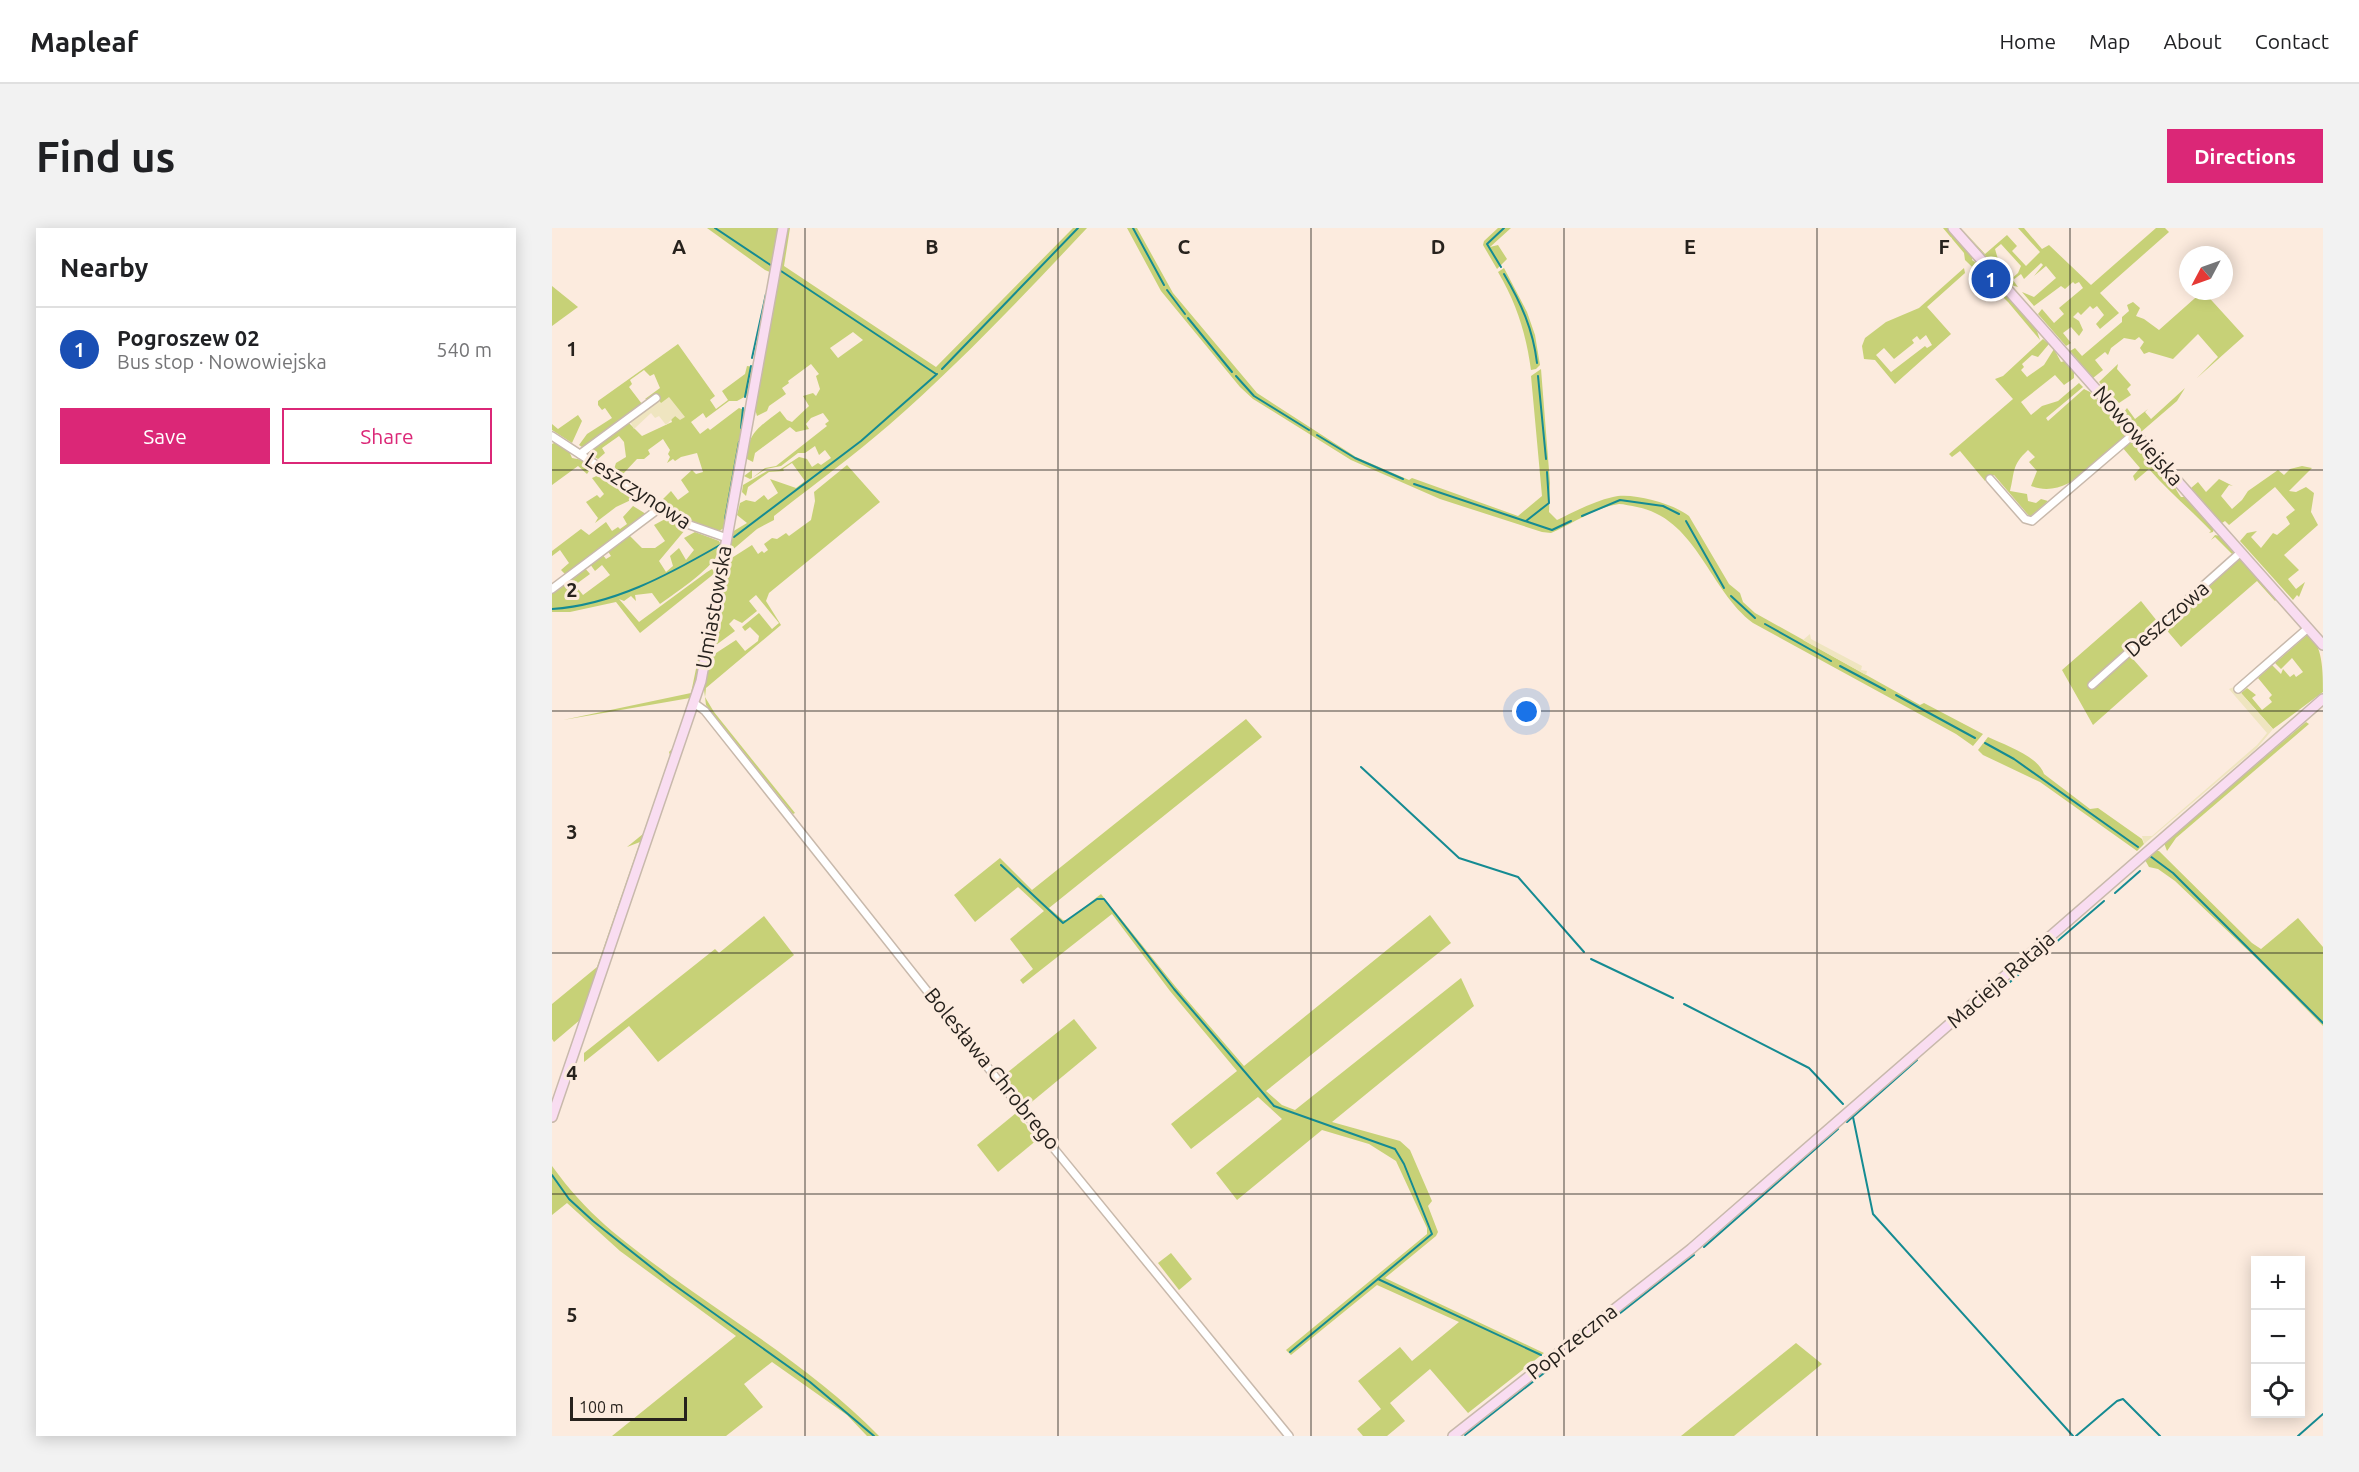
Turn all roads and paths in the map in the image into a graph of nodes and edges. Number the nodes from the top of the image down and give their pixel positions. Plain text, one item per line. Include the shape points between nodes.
1 (783, 228) edge
2 (1953, 228) edge
3 (656, 398) dead end
4 (2135, 434) junction
5 (552, 436) edge
6 (580, 454) junction
7 (1990, 479) dead end
8 (661, 507) junction
9 (727, 538) junction
10 (2241, 552) junction
11 (552, 589) edge
12 (2308, 628) junction
13 (2323, 645) edge
14 (2092, 685) dead end
15 (2238, 689) dead end
16 (2323, 699) edge
17 (694, 703) junction
18 (2323, 705) edge
19 (2311, 711) junction
20 (552, 1117) edge
21 (1691, 1249) joint
22 (1289, 1436) edge
23 (1453, 1436) edge

1 - 9 street, Umiastowska
2 - 4 street, Nowowiejska
3 - 6 street
4 - 7 street via 2032,521 2025,519
4 - 10 street, Nowowiejska
5 - 6 street, Leszczynowa
6 - 8 street, Leszczynowa
8 - 9 street, Leszczynowa via 698,529
8 - 11 street
9 - 17 street, Umiastowska
10 - 12 street, Nowowiejska
10 - 14 street, Deszczowa
12 - 13 street, Nowowiejska
12 - 15 street
16 - 19 street, Macieja Rataja
17 - 20 street, Umiastowska
17 - 22 street, Bolesława Chrobrego via 705,711 993,1074
18 - 19 street, Macieja Rataja
19 - 21 street, Macieja Rataja
21 - 23 street, Poprzeczna

